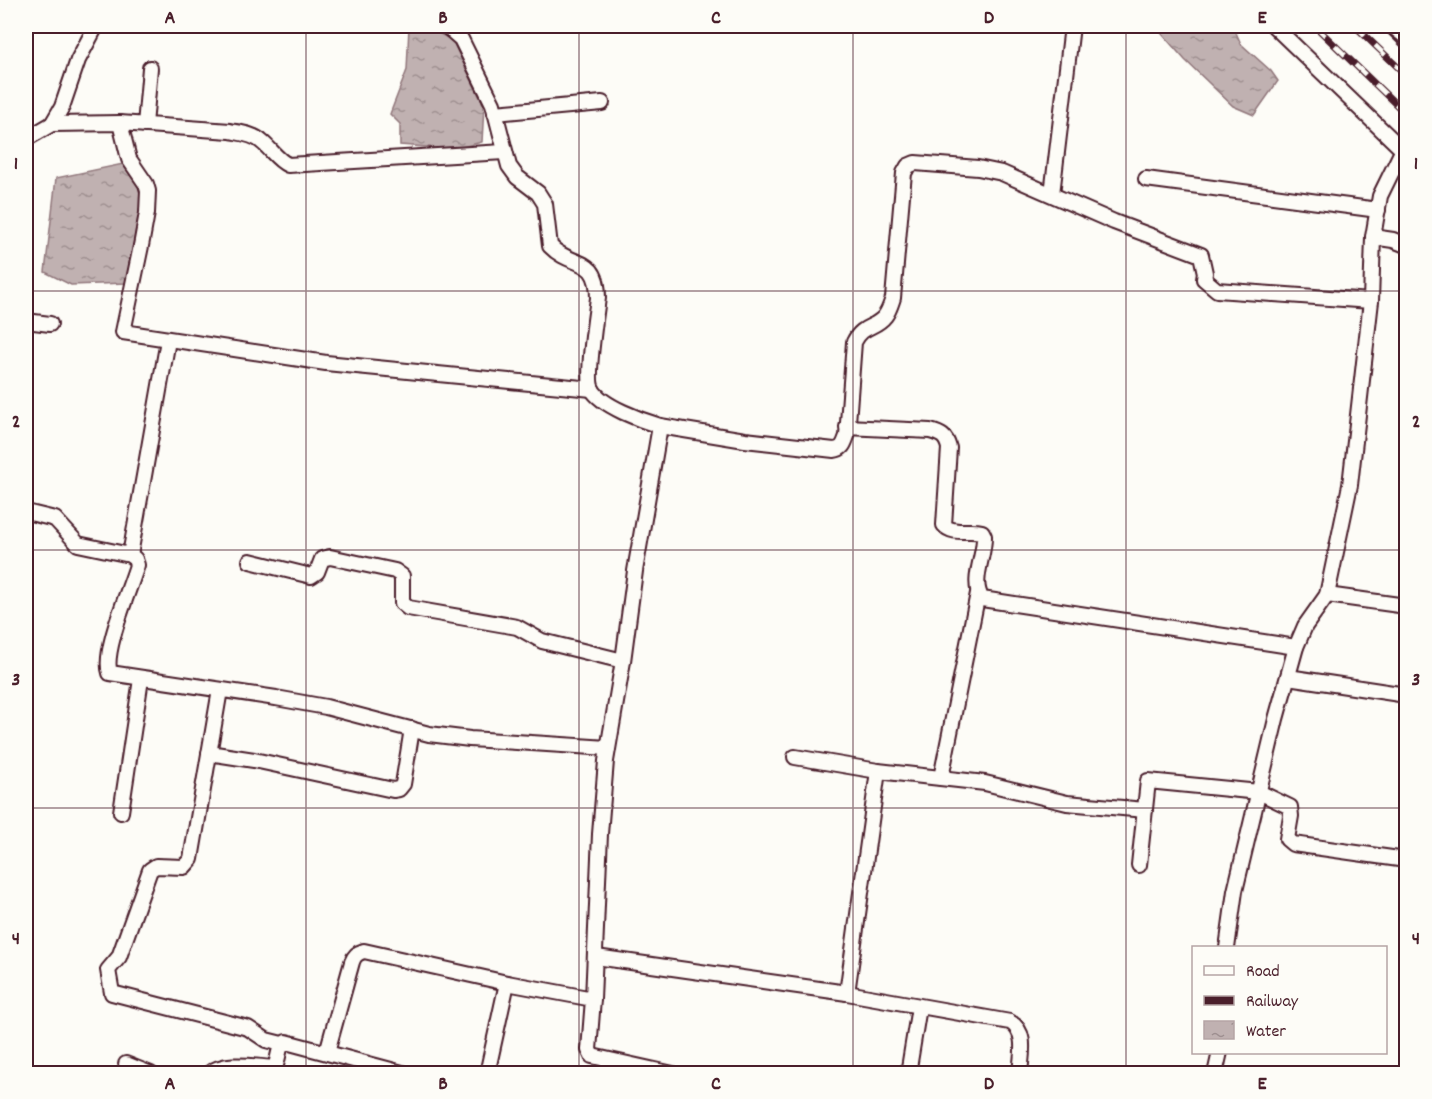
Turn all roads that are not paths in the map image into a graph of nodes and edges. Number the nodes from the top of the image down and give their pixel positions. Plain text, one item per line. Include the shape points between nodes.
1 (96, 26) edge
2 (446, 26) edge
3 (1072, 26) edge
4 (1274, 26) edge
5 (1369, 26) edge
6 (1392, 26) edge
7 (1407, 37) edge
8 (1407, 62) edge
9 (150, 68) dead end
10 (602, 103) dead end
11 (495, 113) junction
12 (120, 123) junction
13 (52, 124) junction
14 (145, 125) junction
15 (26, 139) edge
16 (1405, 151) edge
17 (504, 152) junction
18 (1146, 179) dead end
19 (1052, 194) junction
20 (1377, 210) junction
21 (1373, 237) junction
22 (1407, 245) edge
23 (1371, 301) junction
24 (26, 321) edge
25 (50, 324) dead end
26 (168, 340) junction
27 (592, 389) junction
28 (660, 426) junction
29 (847, 428) junction
30 (26, 512) edge
31 (130, 555) junction
32 (250, 561) dead end
33 (978, 593) junction
34 (1327, 595) junction
35 (1407, 606) edge
36 (1296, 647) junction
37 (623, 661) junction
38 (1288, 676) junction
39 (141, 679) junction
40 (220, 690) junction
41 (1407, 695) edge
42 (412, 729) junction
43 (608, 748) junction
44 (209, 753) junction
45 (795, 757) dead end
46 (878, 771) junction
47 (941, 778) junction
48 (1259, 792) junction
49 (1145, 810) junction
50 (121, 812) dead end
51 (1407, 860) edge
52 (1139, 865) dead end
53 (1227, 946) edge
54 (596, 957) junction
55 (507, 983) junction
56 (847, 993) junction
57 (593, 999) junction
58 (919, 1007) junction
59 (282, 1044) junction
60 (327, 1052) junction
61 (1220, 1054) edge
62 (126, 1064) dead end
63 (275, 1071) edge
64 (152, 1074) edge
65 (208, 1074) edge
66 (406, 1074) edge
67 (487, 1074) edge
68 (672, 1074) edge
69 (908, 1074) edge
70 (1020, 1074) edge
71 (1215, 1074) edge

1 - 13 street
2 - 11 street via 461,39
3 - 19 street
4 - 16 street
5 - 8 street
6 - 7 street
9 - 14 street
10 - 11 street
11 - 17 street
12 - 13 street
12 - 14 street
12 - 26 street via 129,159 148,191 123,332
13 - 15 street
14 - 17 street via 246,134 260,140 288,165
16 - 20 street via 1380,196
17 - 27 street via 508,166 545,204 550,246 595,274 598,298
18 - 20 street
19 - 23 street via 1201,255 1204,279 1217,291
19 - 29 street via 1002,173 978,168 915,163 908,166 902,185 893,298 885,317 859,332 854,342
20 - 21 street
21 - 22 street
21 - 23 street
23 - 34 street via 1350,484
24 - 25 street
26 - 27 street via 326,363
26 - 31 street
27 - 28 street via 604,402
28 - 29 street via 834,450 844,445
28 - 37 street
29 - 33 street via 930,431 947,440 944,525 951,530 982,532 984,536
30 - 31 street via 55,519 78,543
31 - 39 street via 137,565 111,644 108,671
32 - 37 street via 311,576 322,559 330,557 395,571 402,576 400,598 408,608 517,627 542,641
33 - 36 street via 989,601
33 - 47 street
34 - 35 street
34 - 36 street via 1305,626
36 - 38 street
37 - 43 street
38 - 41 street
38 - 48 street
39 - 40 street
39 - 50 street
40 - 42 street via 326,707
40 - 44 street
42 - 43 street via 470,739
42 - 44 street via 403,784 393,790
43 - 54 street via 600,834
44 - 59 street via 191,859 184,867 156,866 150,870 119,957 108,970 112,993 248,1028 266,1040
45 - 46 street
46 - 47 street
46 - 56 street
47 - 49 street via 986,783 1067,803
48 - 49 street via 1148,781
48 - 51 street via 1290,807 1287,839 1293,844
48 - 53 street via 1235,891
49 - 52 street
54 - 56 street
54 - 57 street
55 - 57 street
55 - 60 street via 359,952 352,962
55 - 67 street
56 - 58 street
57 - 68 street via 589,1050 592,1056
58 - 69 street
58 - 70 street via 1017,1026 1021,1033
59 - 60 street via 291,1042
59 - 63 street
60 - 66 street
61 - 71 street
62 - 64 street
63 - 65 street via 221,1066

